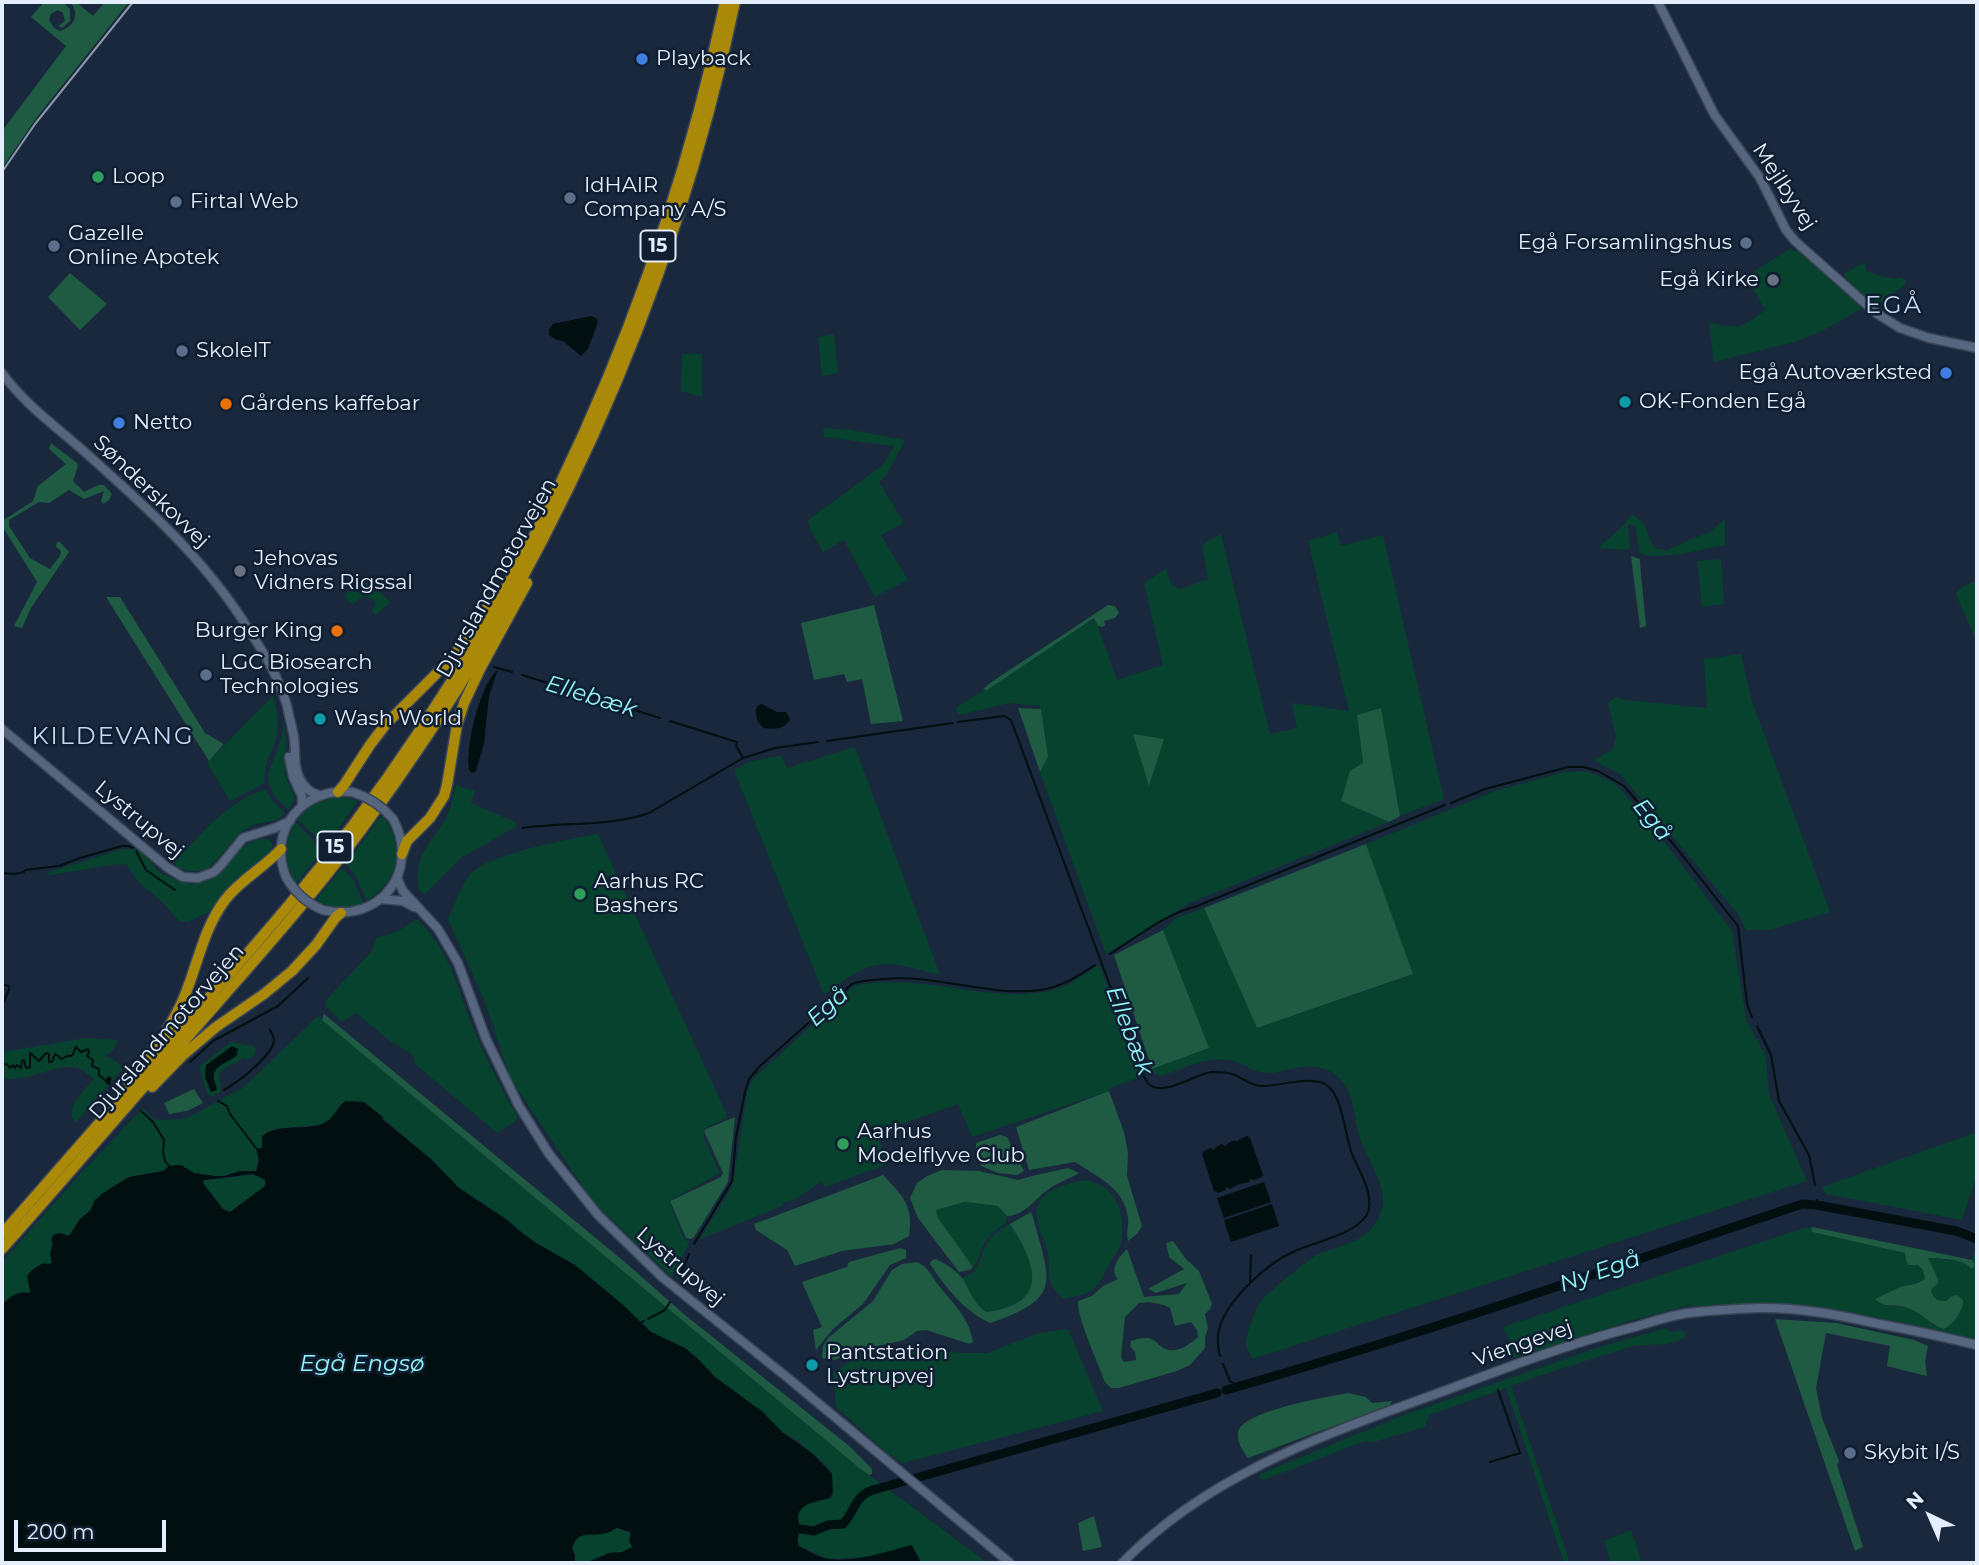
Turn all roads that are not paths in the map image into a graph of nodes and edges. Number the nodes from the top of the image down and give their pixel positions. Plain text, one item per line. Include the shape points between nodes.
1 (725, 2) edge
2 (735, 2) edge
3 (1658, 2) edge
4 (1977, 348) edge
5 (2, 373) edge
6 (615, 388) junction
7 (561, 481) junction
8 (291, 726) junction
9 (2, 729) edge
10 (338, 792) junction
11 (319, 796) junction
12 (302, 806) junction
13 (290, 821) junction
14 (258, 832) junction
15 (282, 845) junction
16 (402, 853) junction
17 (397, 878) junction
18 (380, 900) junction
19 (341, 913) junction
20 (426, 916) junction
21 (69, 1173) junction
22 (2, 1232) edge
23 (2, 1249) edge
24 (1977, 1345) edge
25 (1010, 1563) edge
26 (1122, 1563) edge

1 - 7 highway, Djurslandmotorvejen / 15 via 697,117 657,248 605,385
2 - 6 highway, Djurslandmotorvejen / 15 via 686,191
3 - 4 street, Mejlbyvej via 1714,114 1760,178 1795,241 1892,323 1929,338
5 - 8 street, Sønderskovvej via 31,405 147,506 207,571 271,667
6 - 16 highway via 565,505 464,703 444,796
6 - 21 highway, Djurslandmotorvejen / 15 via 538,549 473,665 418,750 272,940
7 - 10 highway via 474,629 453,657 386,724
7 - 22 highway, Djurslandmotorvejen / 15 via 475,642 410,745 352,825 264,934
8 - 11 street, Sønderskovvej via 299,777
8 - 12 street, Sønderskovvej via 290,769
9 - 14 street, Lystrupvej via 183,877 214,872 243,838
10 - 11 street
10 - 16 street, bridge via 352,792 378,804 393,820
11 - 12 street
12 - 13 street
13 - 14 street, Lystrupvej
13 - 15 street
14 - 15 street via 276,836
15 - 19 street, bridge via 282,863 294,889 323,910
15 - 22 highway via 225,901 208,930 178,1012 161,1040
16 - 17 street
17 - 18 street
17 - 20 street, Lystrupvej
18 - 19 street
18 - 20 street, Lystrupvej via 403,901
19 - 21 highway via 292,971 183,1055
20 - 25 street, Lystrupvej via 458,963 505,1082 579,1194 663,1278
21 - 23 highway, Djurslandmotorvejen / 15
24 - 26 street, Viengevej via 1828,1313 1761,1308 1687,1313 1500,1370 1269,1460 1179,1514

